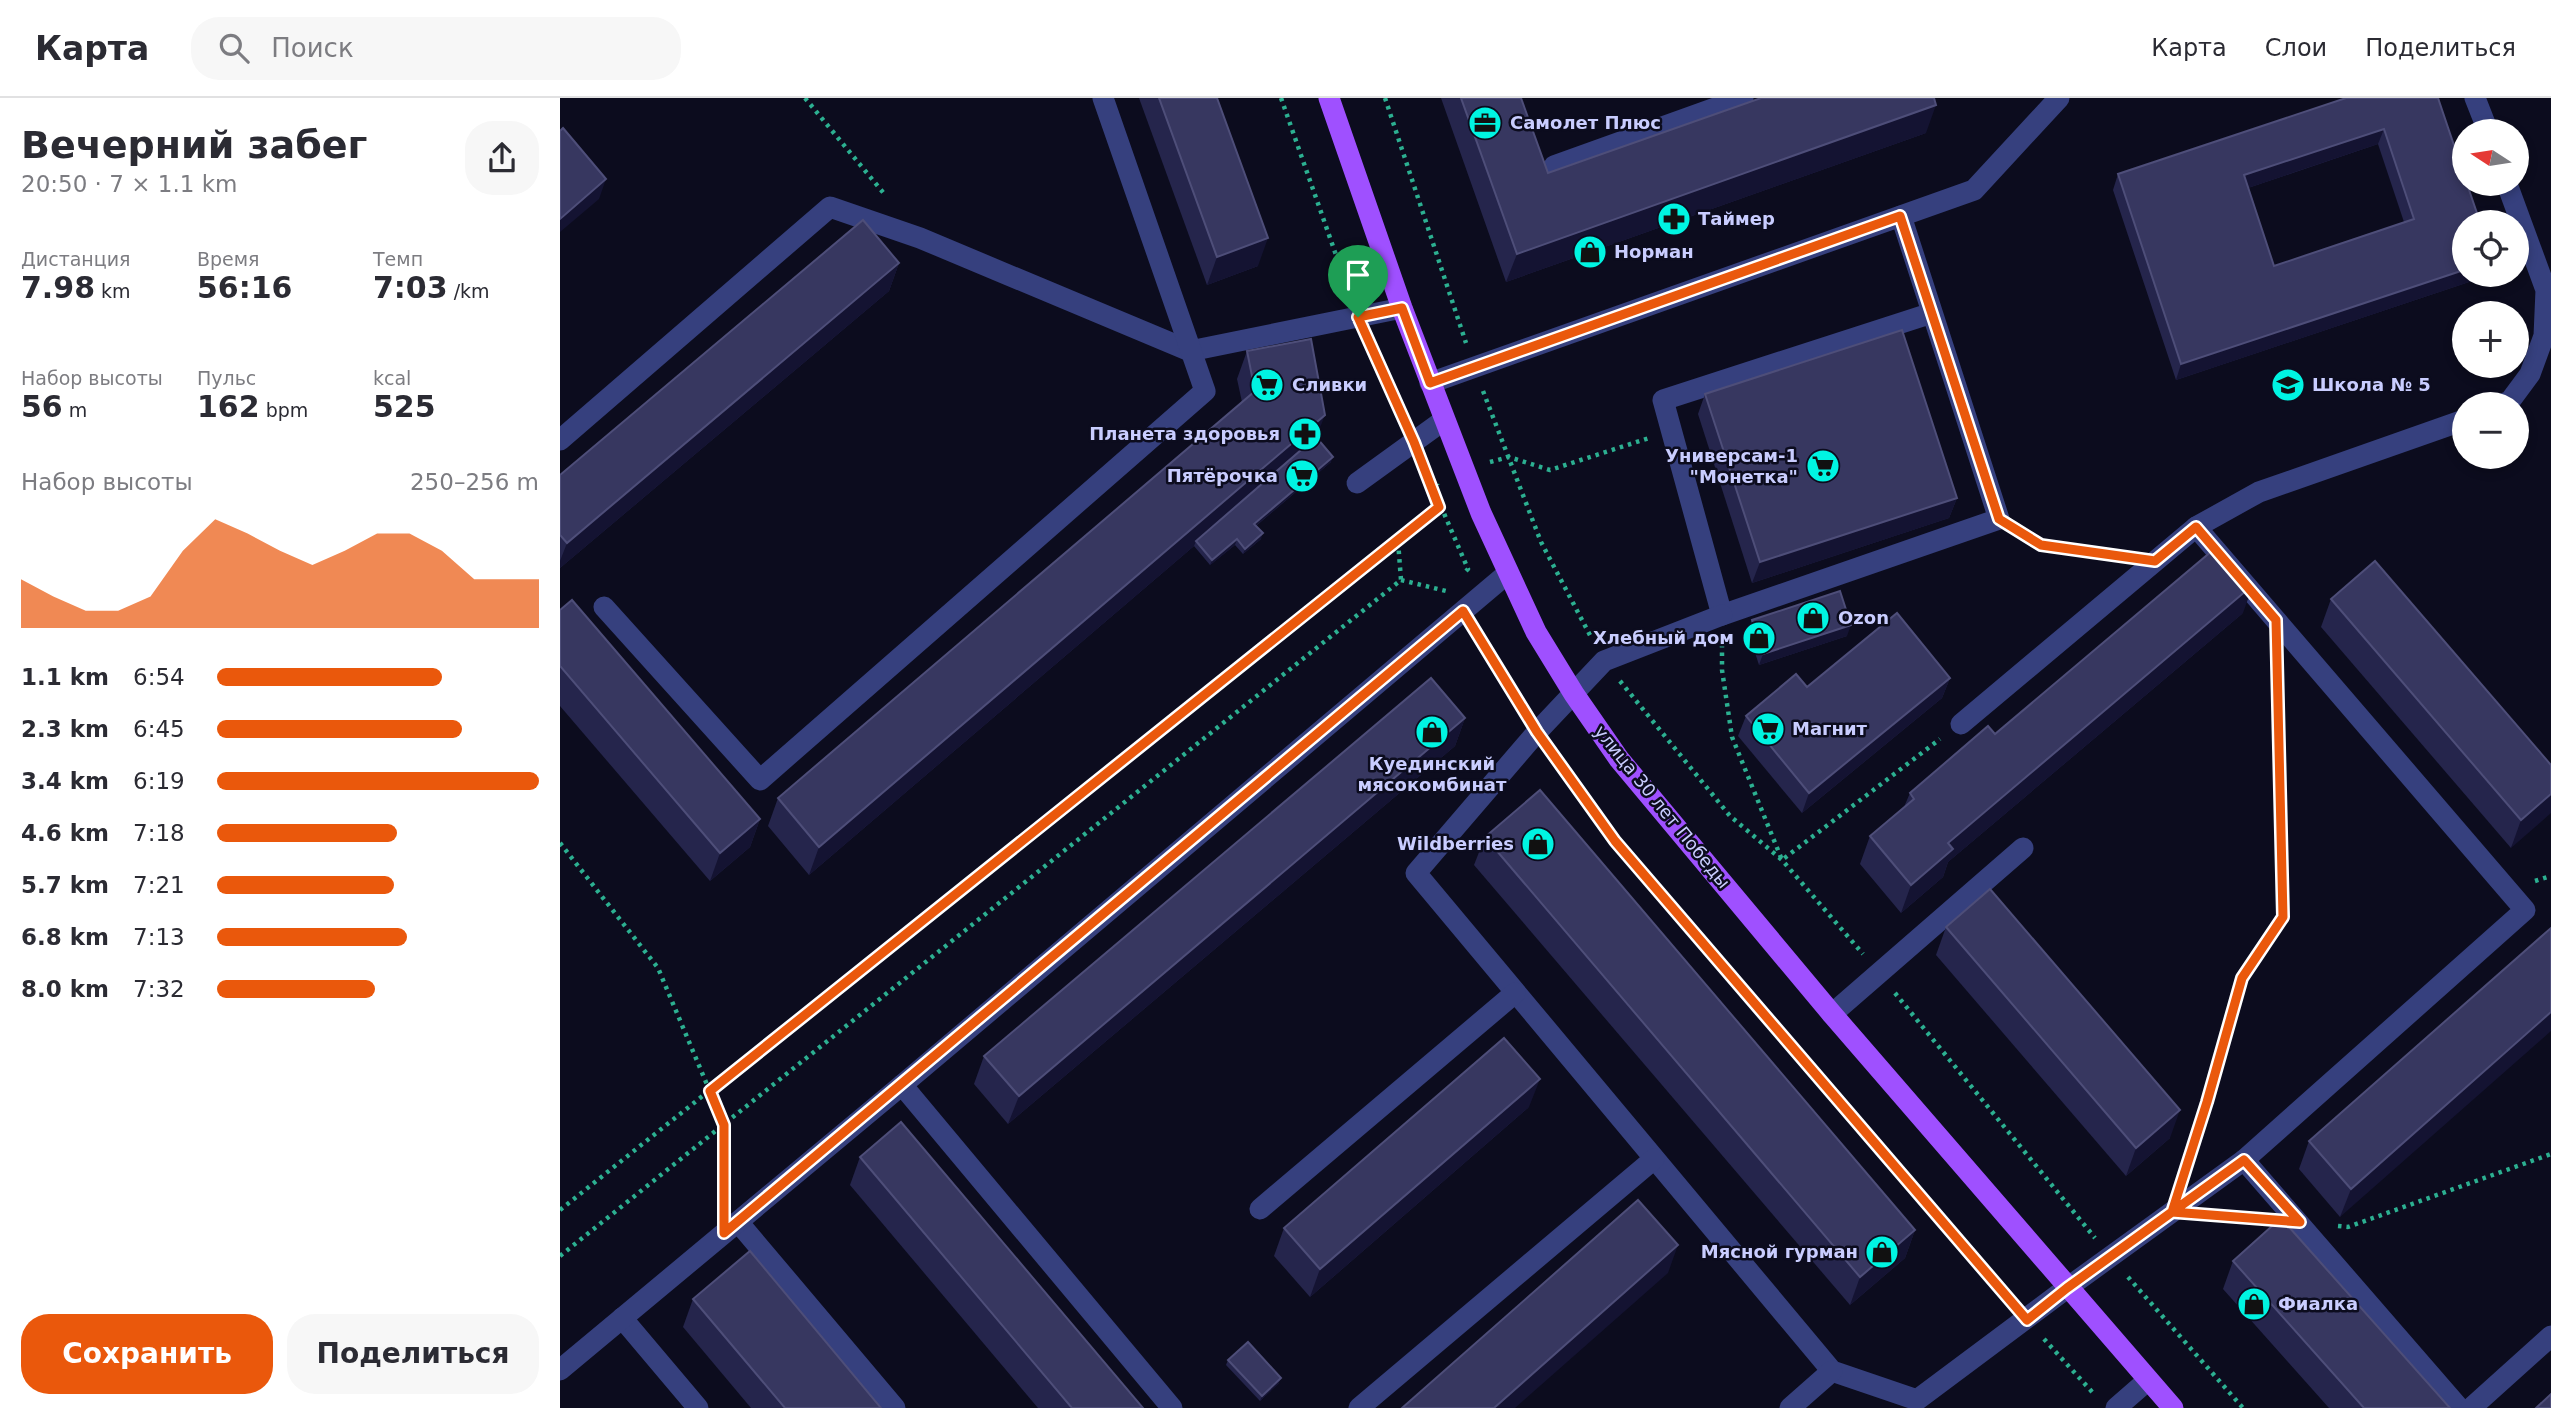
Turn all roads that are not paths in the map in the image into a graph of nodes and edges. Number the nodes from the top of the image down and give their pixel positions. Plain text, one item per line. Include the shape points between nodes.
1 (1103, 98) edge
2 (1329, 98) edge
3 (1743, 98) edge
4 (2475, 98) edge
5 (2050, 102) edge
6 (2483, 119) edge
7 (1554, 166) dead end
8 (2511, 196) edge
9 (1900, 216) junction
10 (1402, 308) junction
11 (1932, 313) junction
12 (1191, 351) junction
13 (1430, 383) junction
14 (2516, 392) edge
15 (1444, 420) junction
16 (2452, 424) edge
17 (560, 440) edge
18 (1357, 483) dead end
19 (2196, 527) junction
20 (1508, 573) junction
21 (604, 607) dead end
22 (1722, 615) junction
23 (1574, 694) junction
24 (1961, 724) road end
25 (2023, 848) dead end
26 (1515, 993) junction
27 (1832, 1014) junction
28 (902, 1085) junction
29 (1654, 1158) junction
30 (2244, 1160) junction
31 (1260, 1209) dead end
32 (731, 1228) junction
33 (2067, 1288) junction
34 (622, 1318) junction
35 (2551, 1336) edge
36 (560, 1370) edge
37 (1832, 1371) junction
38 (2147, 1381) junction
39 (2107, 1403) edge
40 (698, 1408) edge
41 (895, 1408) edge
42 (1172, 1408) edge
43 (1359, 1408) edge
44 (1790, 1408) edge
45 (2173, 1408) edge
46 (2459, 1408) edge
47 (2470, 1408) edge

1 - 12 street
2 - 10 main road, улица 30 лет Победы
3 - 7 street
4 - 6 street
5 - 9 street via 1974,190
8 - 14 street via 2546,290 2544,337
9 - 11 street
9 - 13 street
10 - 12 street
10 - 13 main road, улица 30 лет Победы
11 - 22 street via 1663,400
11 - 22 street via 1999,519
12 - 17 street via 920,238 830,207
12 - 21 street via 1205,391 760,780
13 - 15 main road, улица 30 лет Победы
15 - 18 street
15 - 20 main road, улица 30 лет Победы
16 - 19 street via 2259,492
19 - 24 street
19 - 30 street via 2525,910
20 - 23 main road, улица 30 лет Победы via 1536,632
20 - 28 street via 1458,602
22 - 23 street via 1604,661
23 - 26 street via 1416,873
23 - 27 main road, улица 30 лет Победы via 1619,758
25 - 27 street
26 - 29 street
26 - 31 street
27 - 33 main road, улица 30 лет Победы
28 - 32 street
28 - 42 street
29 - 37 street
29 - 43 street
30 - 33 street
30 - 46 street
32 - 34 street
32 - 41 street
33 - 37 street via 1917,1400
33 - 38 main road, улица 30 лет Победы
34 - 36 street
34 - 40 street
35 - 47 street
37 - 44 street
38 - 39 street
38 - 45 main road, улица 30 лет Победы

